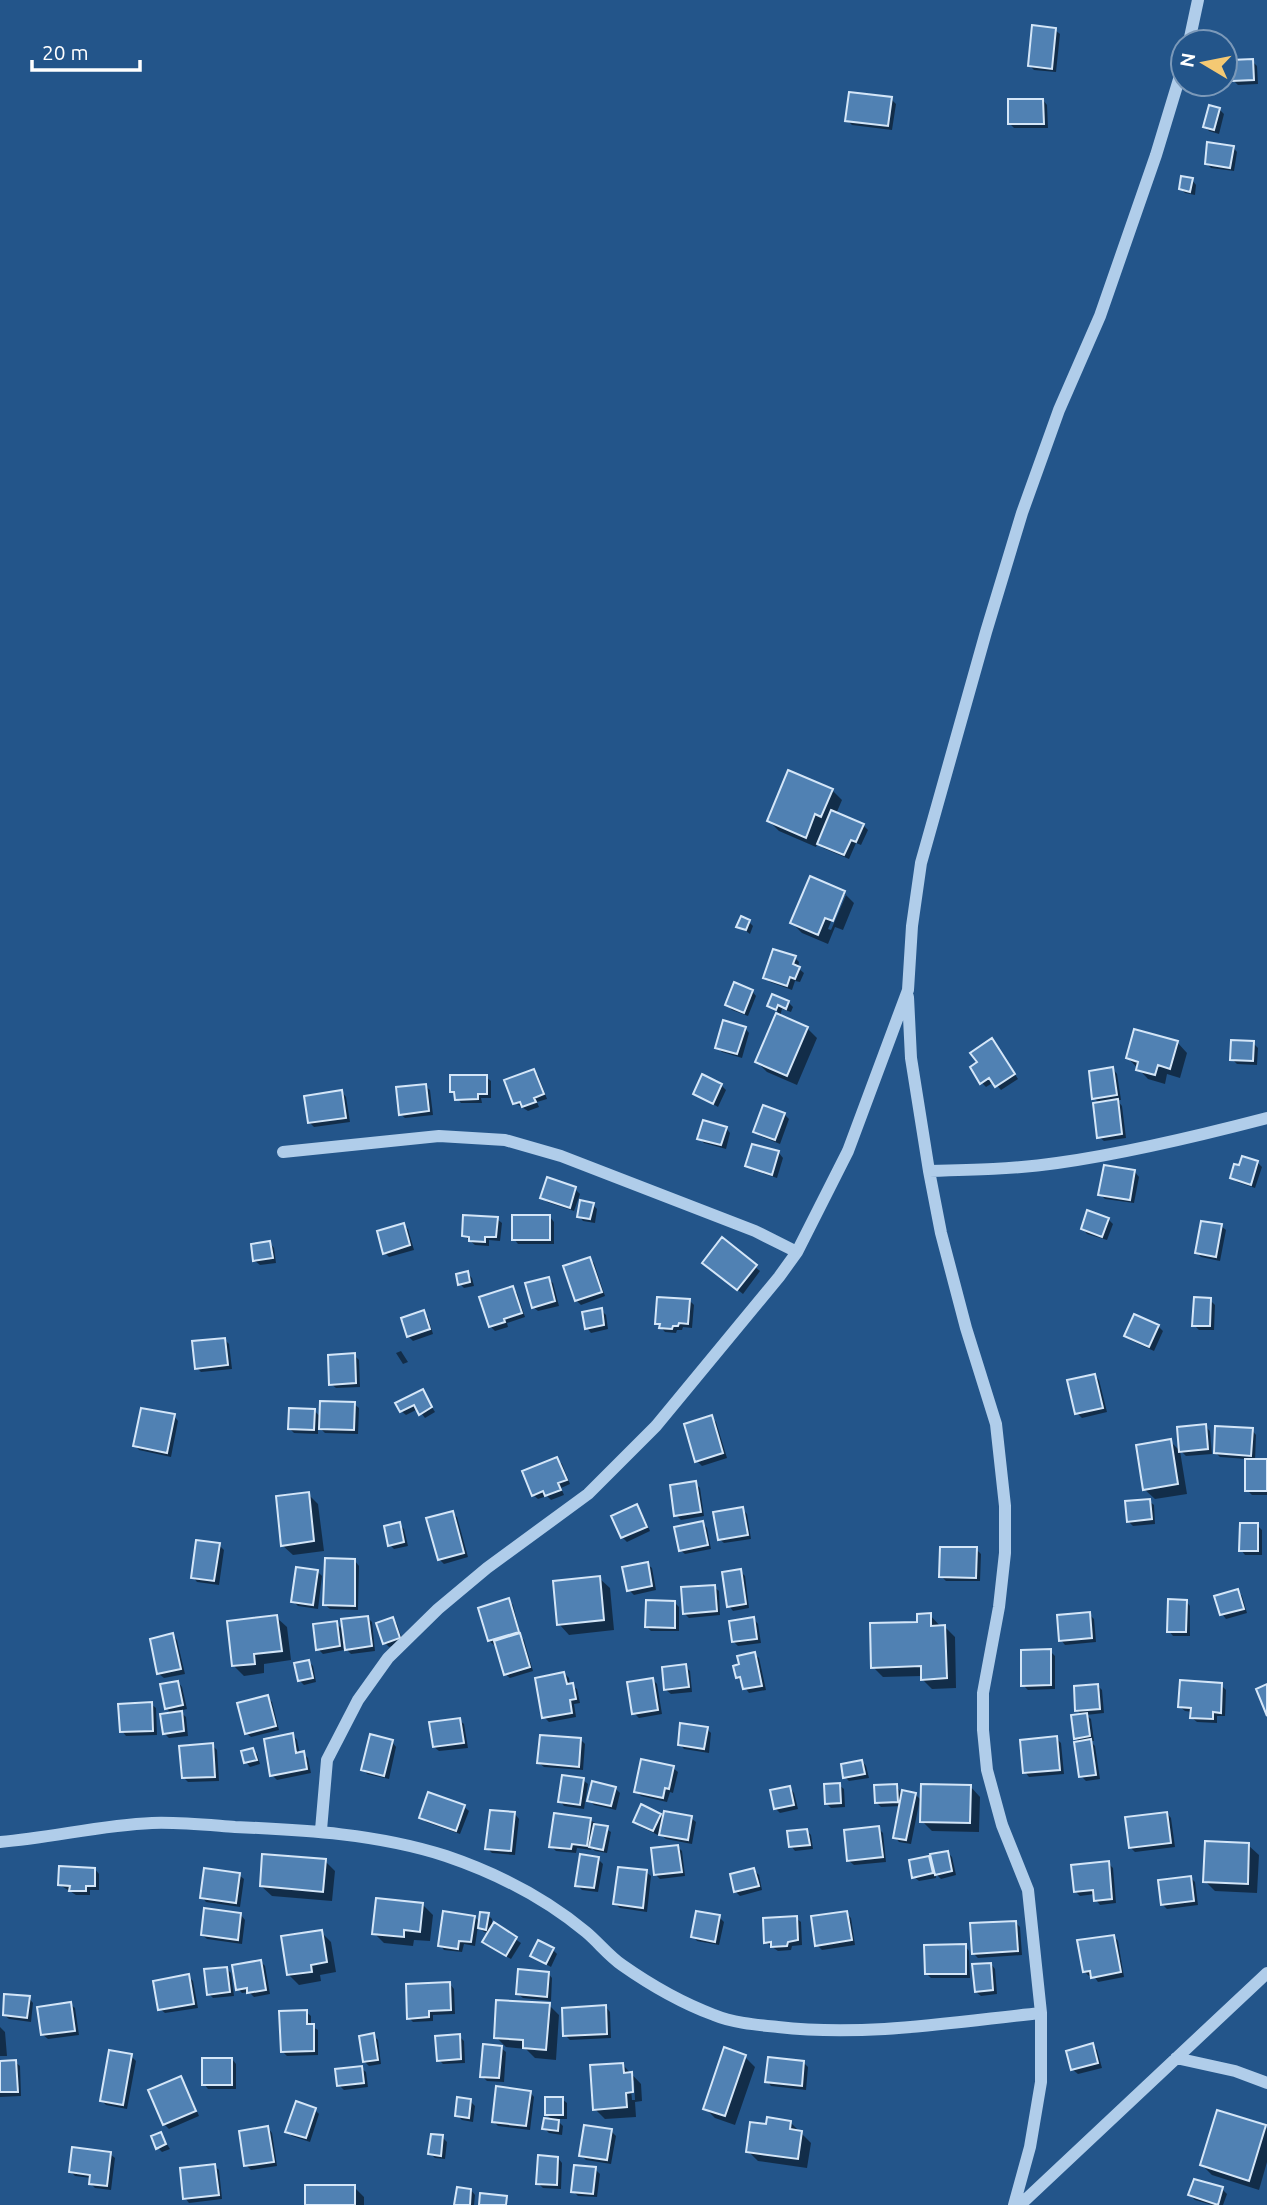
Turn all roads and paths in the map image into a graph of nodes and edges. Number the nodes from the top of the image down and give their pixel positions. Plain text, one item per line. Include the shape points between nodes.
1 (1198, 0) edge
2 (1192, 28) edge
3 (1173, 98) edge
4 (908, 990) junction
5 (1267, 1118) edge
6 (284, 1152) dead end
7 (929, 1171) junction
8 (797, 1252) junction
9 (321, 1830) junction
10 (0, 1842) edge
11 (1267, 1973) edge
12 (1041, 2013) junction
13 (1175, 2058) junction
14 (1267, 2082) edge
15 (1014, 2205) edge
16 (1020, 2205) edge

1 - 2 street
3 - 4 street via 1100,316 1059,410 1022,513 986,632 921,863
4 - 7 street via 911,1058
4 - 8 street via 848,1150
5 - 7 street via 1058,1163
6 - 8 street via 439,1136 505,1140 561,1156 755,1231
7 - 12 street via 960,1306 996,1424 1005,1553 983,1693 983,1730 987,1770 1002,1825 1028,1890
8 - 9 street via 656,1426 589,1494 487,1568 388,1658 327,1759
9 - 10 street via 153,1823
9 - 12 street via 389,1842 487,1871 526,1891 584,1931 621,1964 715,2016 815,2031 865,2031
11 - 13 street
12 - 15 street via 1041,2082
13 - 14 street
13 - 16 street

